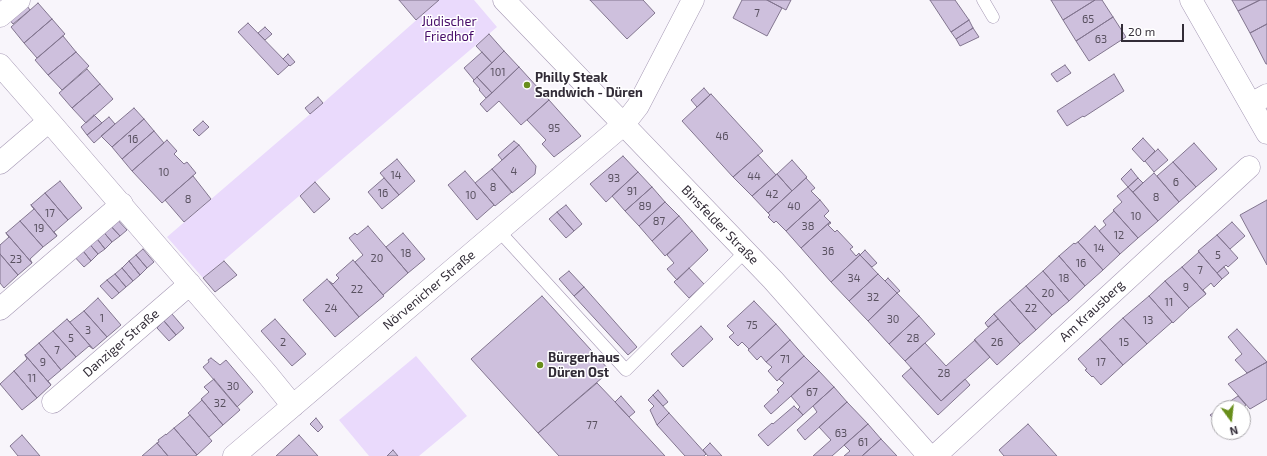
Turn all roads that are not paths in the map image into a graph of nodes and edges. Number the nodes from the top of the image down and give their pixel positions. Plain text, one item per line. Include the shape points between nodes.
1 (19, 0) edge
2 (504, 0) edge
3 (693, 0) edge
4 (983, 0) edge
5 (1191, 0) edge
6 (0, 16) edge
7 (993, 17) dead end
8 (0, 65) edge
9 (1259, 100) edge
10 (49, 121) junction
11 (624, 124) junction
12 (1267, 133) edge
13 (0, 163) edge
14 (1249, 167) dead end
15 (122, 204) junction
16 (499, 231) junction
17 (746, 251) junction
18 (190, 284) junction
19 (0, 309) edge
20 (53, 402) dead end
21 (293, 406) junction
22 (234, 456) edge
23 (929, 456) edge
24 (935, 456) edge

1 - 6 street
2 - 11 street, Binsfelder Straße
3 - 11 street, Nörvenicher Straße via 638,106
4 - 7 lane
5 - 9 street
8 - 10 street
9 - 12 street
10 - 13 street
10 - 15 street
11 - 16 street, Nörvenicher Straße
11 - 17 street, Binsfelder Straße
14 - 24 street, Am Krausberg
15 - 18 street
15 - 19 street
16 - 17 lane via 626,370
16 - 21 street, Nörvenicher Straße
17 - 23 street, Binsfelder Straße
18 - 20 street, Danziger Straße
18 - 21 street
21 - 22 street, Nörvenicher Straße

